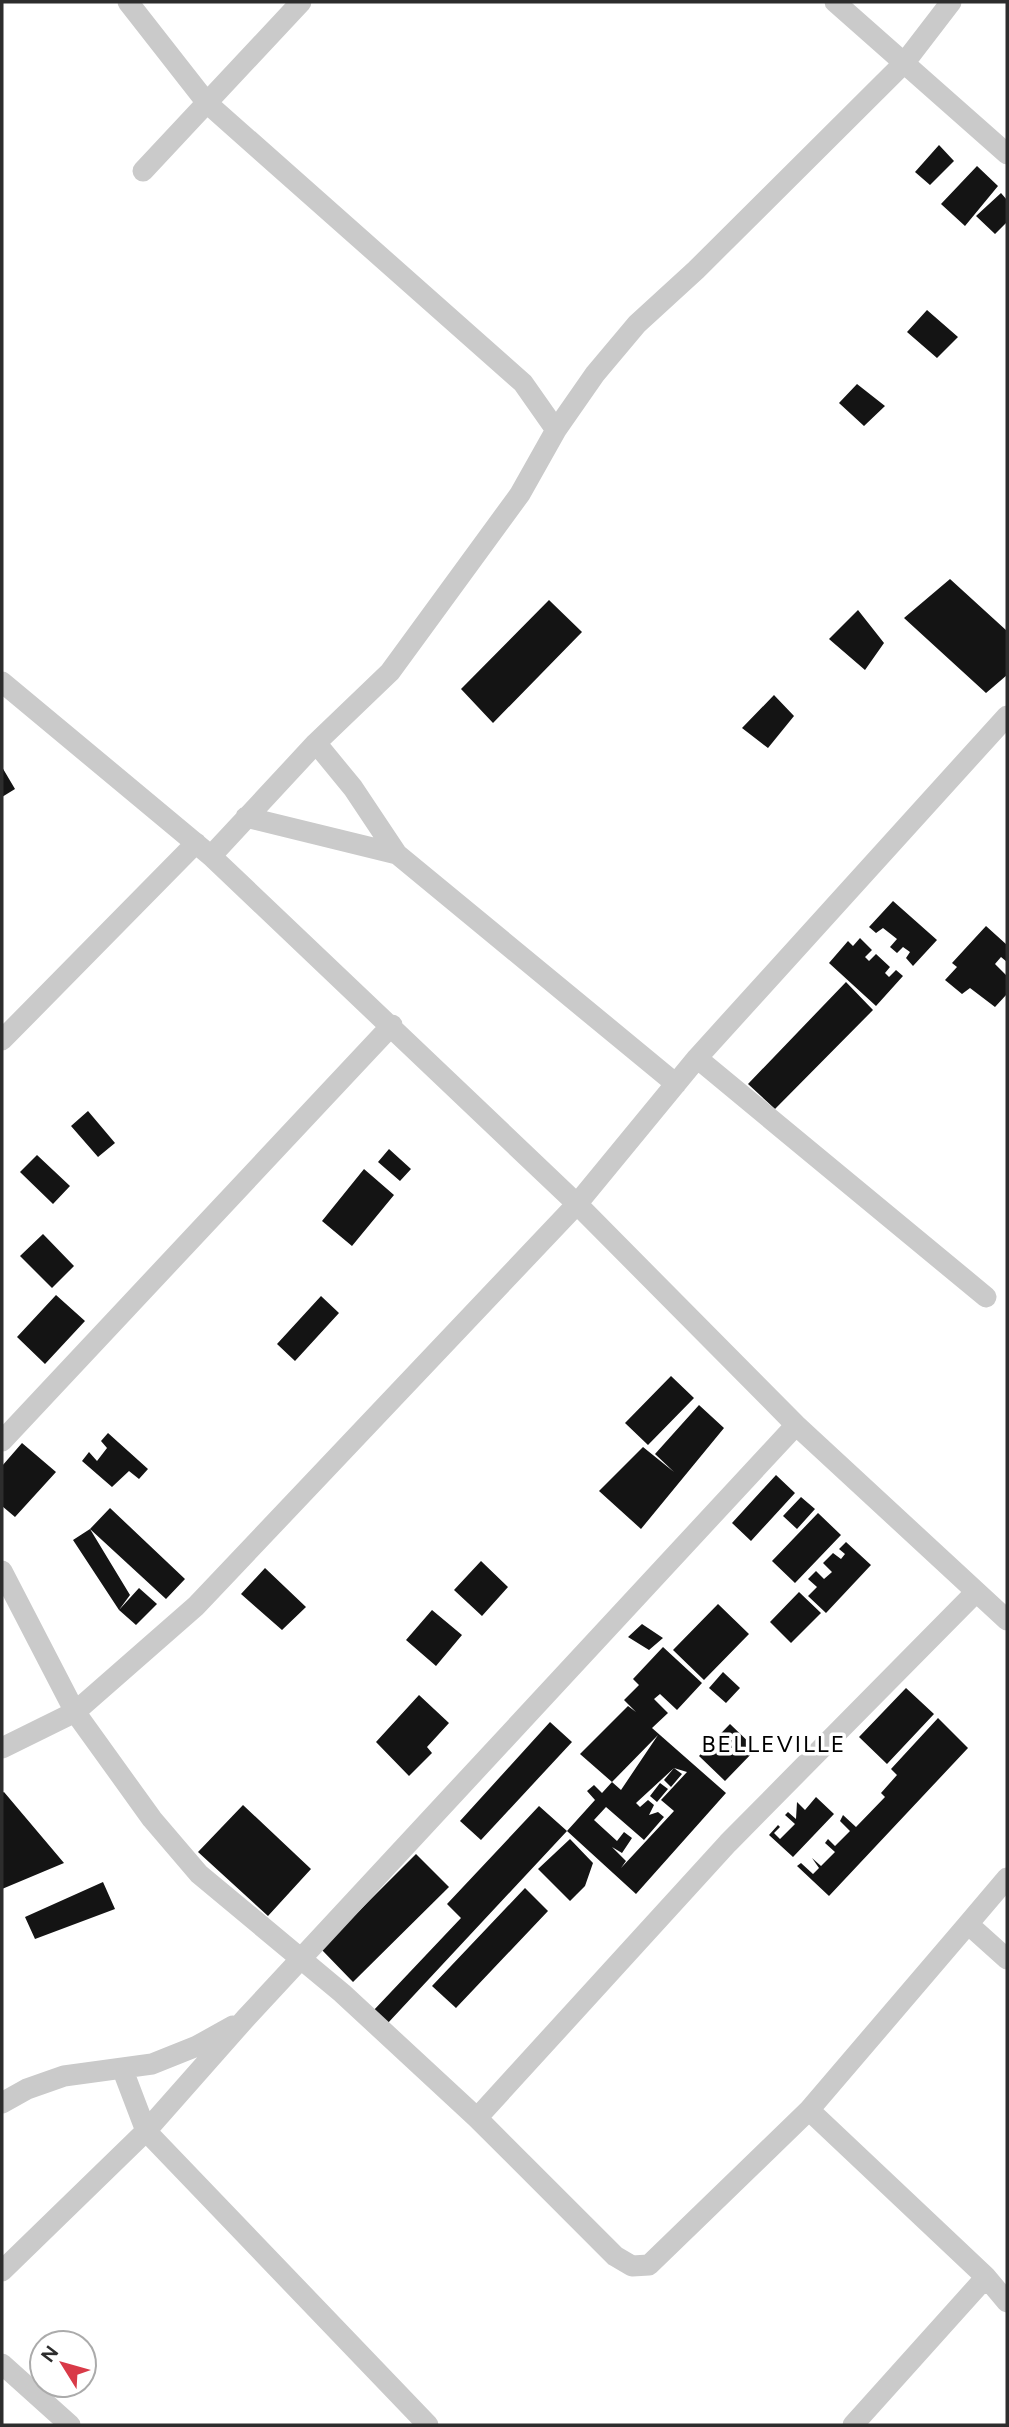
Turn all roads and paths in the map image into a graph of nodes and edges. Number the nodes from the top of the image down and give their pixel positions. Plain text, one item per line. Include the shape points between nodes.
1 (128, 2) edge
2 (301, 2) edge
3 (835, 2) edge
4 (951, 2) edge
5 (905, 62) junction
6 (207, 103) junction
7 (1007, 154) edge
8 (143, 171) dead end
9 (556, 430) junction
10 (2, 682) edge
11 (1007, 716) edge
12 (316, 743) junction
13 (246, 817) junction
14 (204, 850) junction
15 (397, 854) junction
16 (392, 1025) junction
17 (2, 1040) edge
18 (697, 1058) junction
19 (677, 1084) junction
20 (577, 1204) junction
21 (986, 1297) dead end
22 (796, 1425) junction
23 (2, 1441) edge
24 (2, 1571) edge
25 (976, 1591) junction
26 (1007, 1620) edge
27 (75, 1712) junction
28 (2, 1748) edge
29 (1007, 1878) edge
30 (968, 1924) junction
31 (301, 1959) junction
32 (1007, 1959) edge
33 (246, 2019) junction
34 (122, 2068) junction
35 (2, 2103) edge
36 (809, 2110) junction
37 (477, 2118) junction
38 (146, 2131) junction
39 (2, 2271) edge
40 (986, 2277) junction
41 (1007, 2302) edge
42 (2, 2364) edge
43 (70, 2425) edge
44 (428, 2425) edge
45 (853, 2425) edge

1 - 6 street
2 - 6 street
3 - 5 street
4 - 5 street
5 - 7 street
5 - 9 street via 637,324
6 - 8 street
6 - 9 street via 523,383
9 - 12 street via 520,494 390,672
10 - 14 street
11 - 18 street
12 - 13 street
12 - 15 street
13 - 14 street
13 - 15 street
14 - 16 street
14 - 17 street
15 - 19 street
16 - 20 street
16 - 23 street
18 - 19 street
18 - 21 street
19 - 20 street
20 - 22 street
20 - 27 street via 196,1606
22 - 25 street
22 - 31 street
24 - 27 street
25 - 26 street
25 - 37 street via 728,1843
27 - 28 street
27 - 31 street via 152,1819 199,1874
29 - 30 street
30 - 32 street
30 - 36 street
31 - 33 street
31 - 37 street
33 - 34 street via 152,2064
33 - 38 street
34 - 35 street via 64,2076
34 - 38 street
36 - 37 street via 649,2265 632,2266 615,2256
36 - 40 street
38 - 39 street
38 - 44 street
40 - 41 street
40 - 45 street
42 - 43 street

